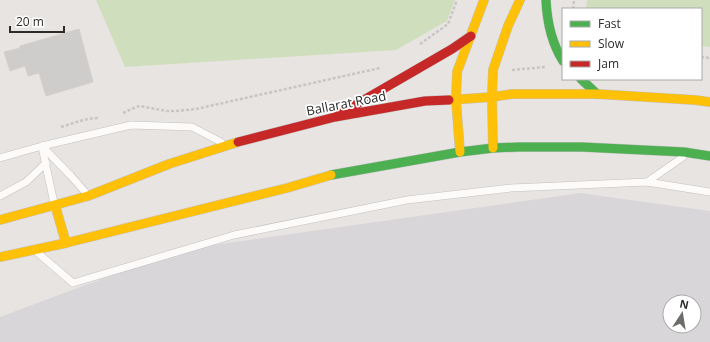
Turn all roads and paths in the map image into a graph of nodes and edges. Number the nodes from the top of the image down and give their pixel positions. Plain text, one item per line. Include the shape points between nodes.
1 (484, 0) edge
2 (520, 0) edge
3 (546, 0) edge
4 (471, 36) junction
5 (562, 59) edge
6 (382, 67) dead end
7 (549, 67) dead end
8 (513, 70) dead end
9 (582, 80) edge
10 (597, 94) junction
11 (492, 97) junction
12 (456, 100) junction
13 (710, 102) edge
14 (119, 114) dead end
15 (335, 117) junction
16 (104, 118) dead end
17 (55, 129) dead end
18 (227, 145) junction
19 (42, 146) junction
20 (493, 148) junction
21 (460, 152) junction
22 (689, 153) junction
23 (710, 156) edge
24 (0, 158) edge
25 (46, 163) junction
26 (647, 182) junction
27 (710, 192) edge
28 (0, 196) edge
29 (88, 196) junction
30 (55, 205) junction
31 (0, 220) edge
32 (66, 243) junction
33 (35, 250) junction
34 (0, 257) edge

1 - 4 main road
2 - 11 main road via 493,70
3 - 5 main road via 549,29
4 - 12 main road via 458,72
4 - 15 main road
6 - 14 path via 191,110 167,111 140,106
7 - 8 path
9 - 10 main road
10 - 11 main road, Ballarat Road via 512,94
10 - 13 main road, Ballarat Road
11 - 12 main road, Ballarat Road
11 - 20 main road
12 - 15 main road, Ballarat Road via 425,101
12 - 21 main road
15 - 18 main road, Ballarat Road
16 - 17 path via 78,121
18 - 19 lane via 192,127 131,125
18 - 29 main road, Ballarat Road
19 - 24 lane
19 - 25 lane
19 - 29 lane
20 - 21 main road
20 - 22 main road via 582,147
21 - 32 main road via 333,174 287,188
22 - 23 main road
22 - 26 lane
25 - 28 lane via 26,182
25 - 30 lane
26 - 27 lane
26 - 33 lane via 511,188 407,200 234,235 73,283
29 - 30 main road, Ballarat Road
30 - 31 main road, Ballarat Road
30 - 32 main road
32 - 33 main road
33 - 34 main road

